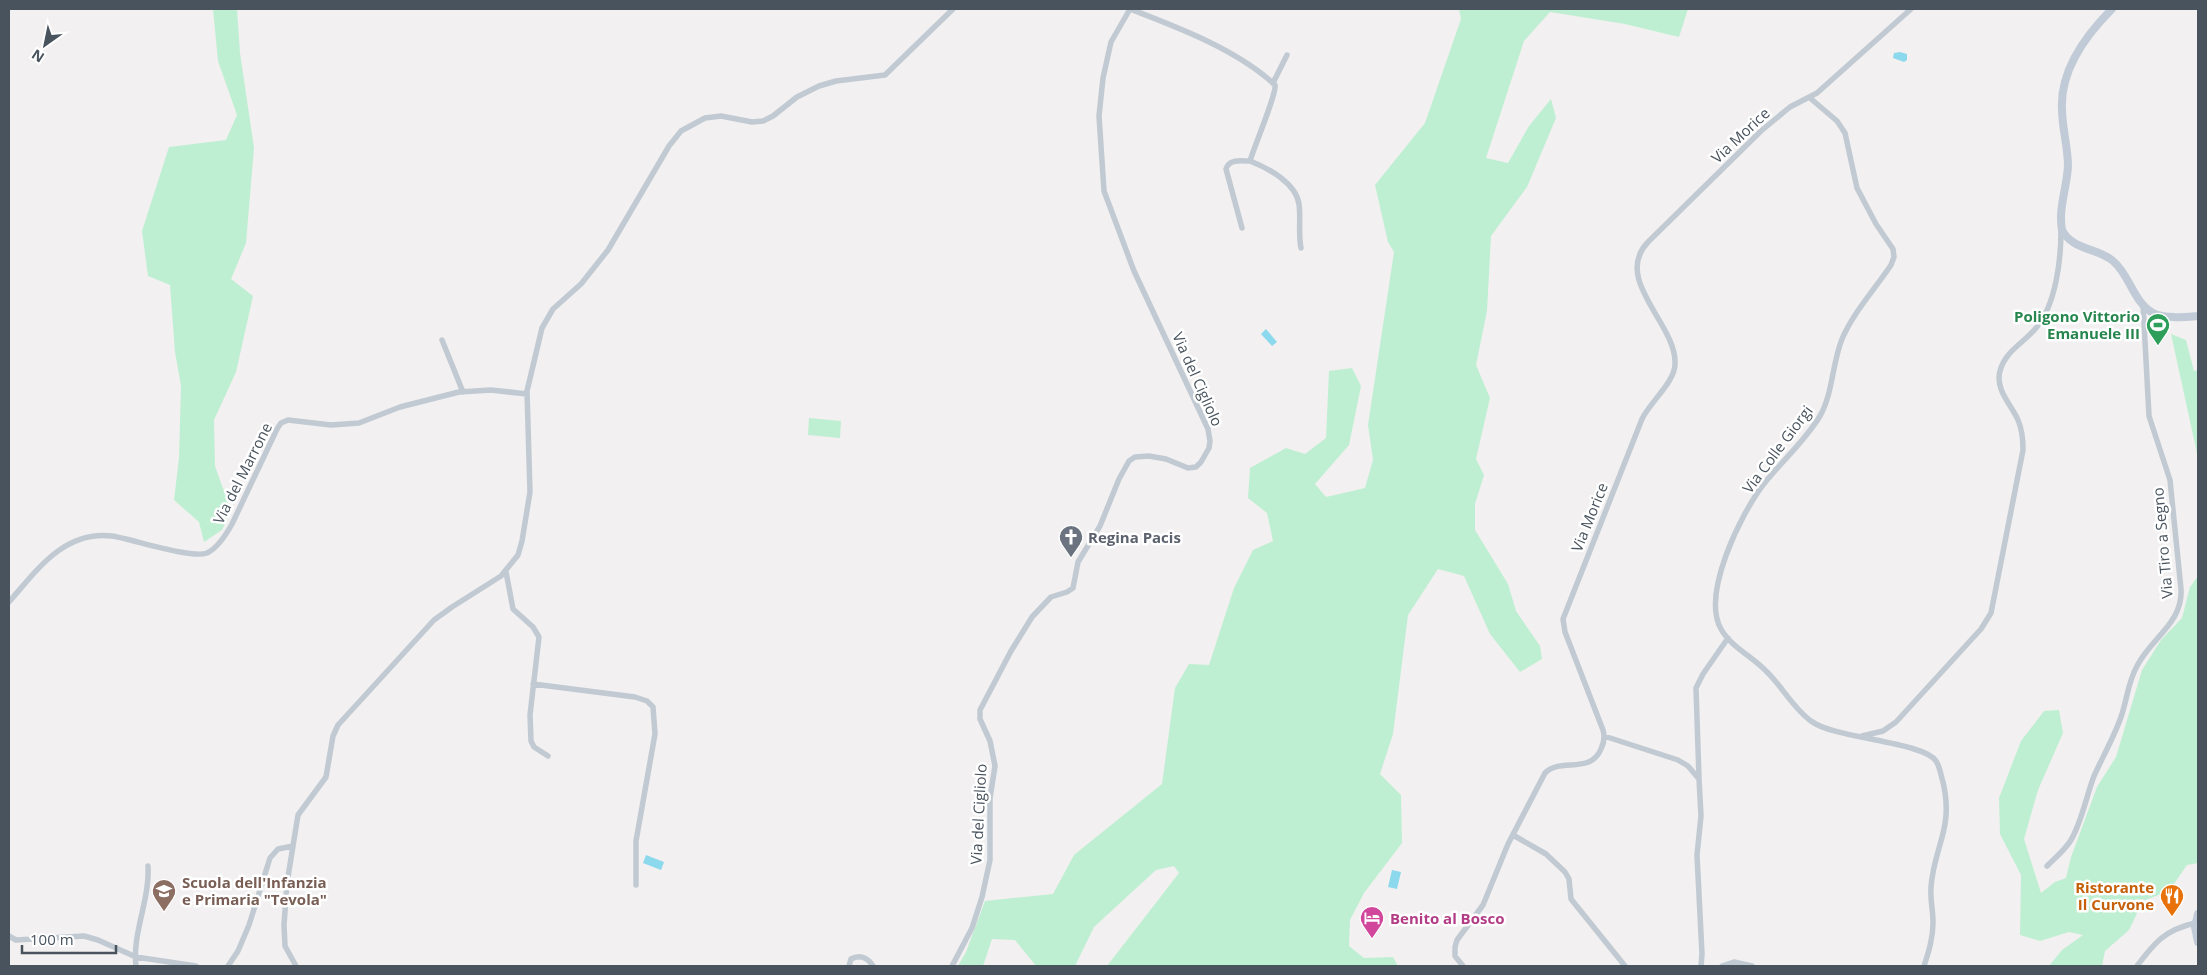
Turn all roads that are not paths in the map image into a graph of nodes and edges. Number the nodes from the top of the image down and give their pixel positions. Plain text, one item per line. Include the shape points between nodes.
1 (953, 9) edge
2 (1130, 9) edge
3 (1911, 9) edge
4 (2112, 9) edge
5 (1287, 55) dead end
6 (1273, 83) junction
7 (1810, 98) junction
8 (1250, 162) junction
9 (2061, 226) junction
10 (1242, 228) dead end
11 (1301, 248) dead end
12 (2143, 304) junction
13 (2198, 316) edge
14 (442, 340) dead end
15 (463, 392) junction
16 (527, 394) junction
17 (506, 572) junction
18 (9, 602) edge
19 (1728, 638) junction
20 (533, 684) junction
21 (1604, 736) junction
22 (1860, 736) junction
23 (548, 756) dead end
24 (1699, 779) junction
25 (1513, 835) junction
26 (293, 846) junction
27 (148, 866) dead end
28 (2047, 866) dead end
29 (636, 885) dead end
30 (2198, 914) edge
31 (2195, 923) junction
32 (9, 936) edge
33 (2198, 942) edge
34 (134, 963) edge
35 (196, 966) edge
36 (228, 966) edge
37 (296, 966) edge
38 (849, 966) edge
39 (873, 966) edge
40 (952, 966) edge
41 (1463, 966) edge
42 (1625, 966) edge
43 (1701, 966) edge
44 (1722, 966) edge
45 (1752, 966) edge
46 (1924, 966) edge
47 (2137, 966) edge

1 - 16 street via 885,75 819,86 763,121 712,116 679,133 605,254 584,281 547,317
2 - 6 street via 1211,44
2 - 40 street, Via del Cigliolo via 1111,42 1103,78 1099,116 1103,189 1134,271 1208,429 1210,443 1202,462 1194,468 1150,456 1135,456 1129,461 1101,523 1078,562 1072,588 1051,597 1032,617 982,706 980,716 991,743 995,766 990,798 990,860 972,928
3 - 7 street, Via Morice
4 - 9 main road via 2081,48 2064,85 2062,111 2068,165
5 - 6 street
6 - 8 street via 1275,94
7 - 19 street, Via Colle Giorgi via 1844,130 1857,188 1874,222 1892,247 1894,260 1842,338 1819,418 1760,490 1724,561 1714,607 1720,627
7 - 21 street, Via Morice via 1790,107 1761,131 1648,242 1637,259 1637,275 1673,350 1675,367 1644,414 1563,620
8 - 10 street via 1233,161 1226,169
8 - 11 street via 1278,176 1296,194
9 - 12 main road via 2072,242 2115,263
9 - 22 street via 2060,258 2045,314 2033,332 2009,353 1999,374 2000,389 2020,427 2023,450 1991,613 1983,626 1896,722 1883,730
12 - 13 main road via 2159,315
12 - 28 street, Via Tiro a Segno via 2148,409 2171,486 2180,604 2170,625 2137,665 2120,720 2090,786 2074,832 2064,849
14 - 15 street
15 - 16 street, Via del Marrone via 494,390
15 - 18 street, Via del Marrone via 400,407 356,424 283,422 232,524 210,552 194,554 112,536 86,537 53,554
16 - 17 street via 529,498 520,549
17 - 20 street via 513,609 539,637
17 - 26 street via 434,620 340,722 333,736 326,777 298,815
19 - 22 street, Via Colle Giorgi via 1771,675 1809,720
19 - 24 street via 1696,688
20 - 23 street via 531,743
20 - 29 street via 635,697 647,700 653,706 655,734 636,841
21 - 24 street via 1678,760
21 - 25 street via 1601,750 1594,760 1576,766 1553,767 1547,771
22 - 46 street, Via Colle Giorgi via 1924,752 1934,759 1939,768 1947,811 1931,880 1933,930
24 - 43 street via 1701,814 1697,855
25 - 41 street via 1483,905 1455,945 1456,958
25 - 42 street via 1542,851 1563,870 1568,878 1571,899
26 - 36 street via 278,849 270,858 250,921
26 - 37 street via 284,931 287,950
27 - 34 street via 148,884
30 - 31 main road
31 - 33 main road
31 - 47 street via 2164,936
32 - 34 street via 16,940 84,936 98,940
34 - 35 street
38 - 39 street via 851,959 857,957 867,959
44 - 45 street via 1734,962

